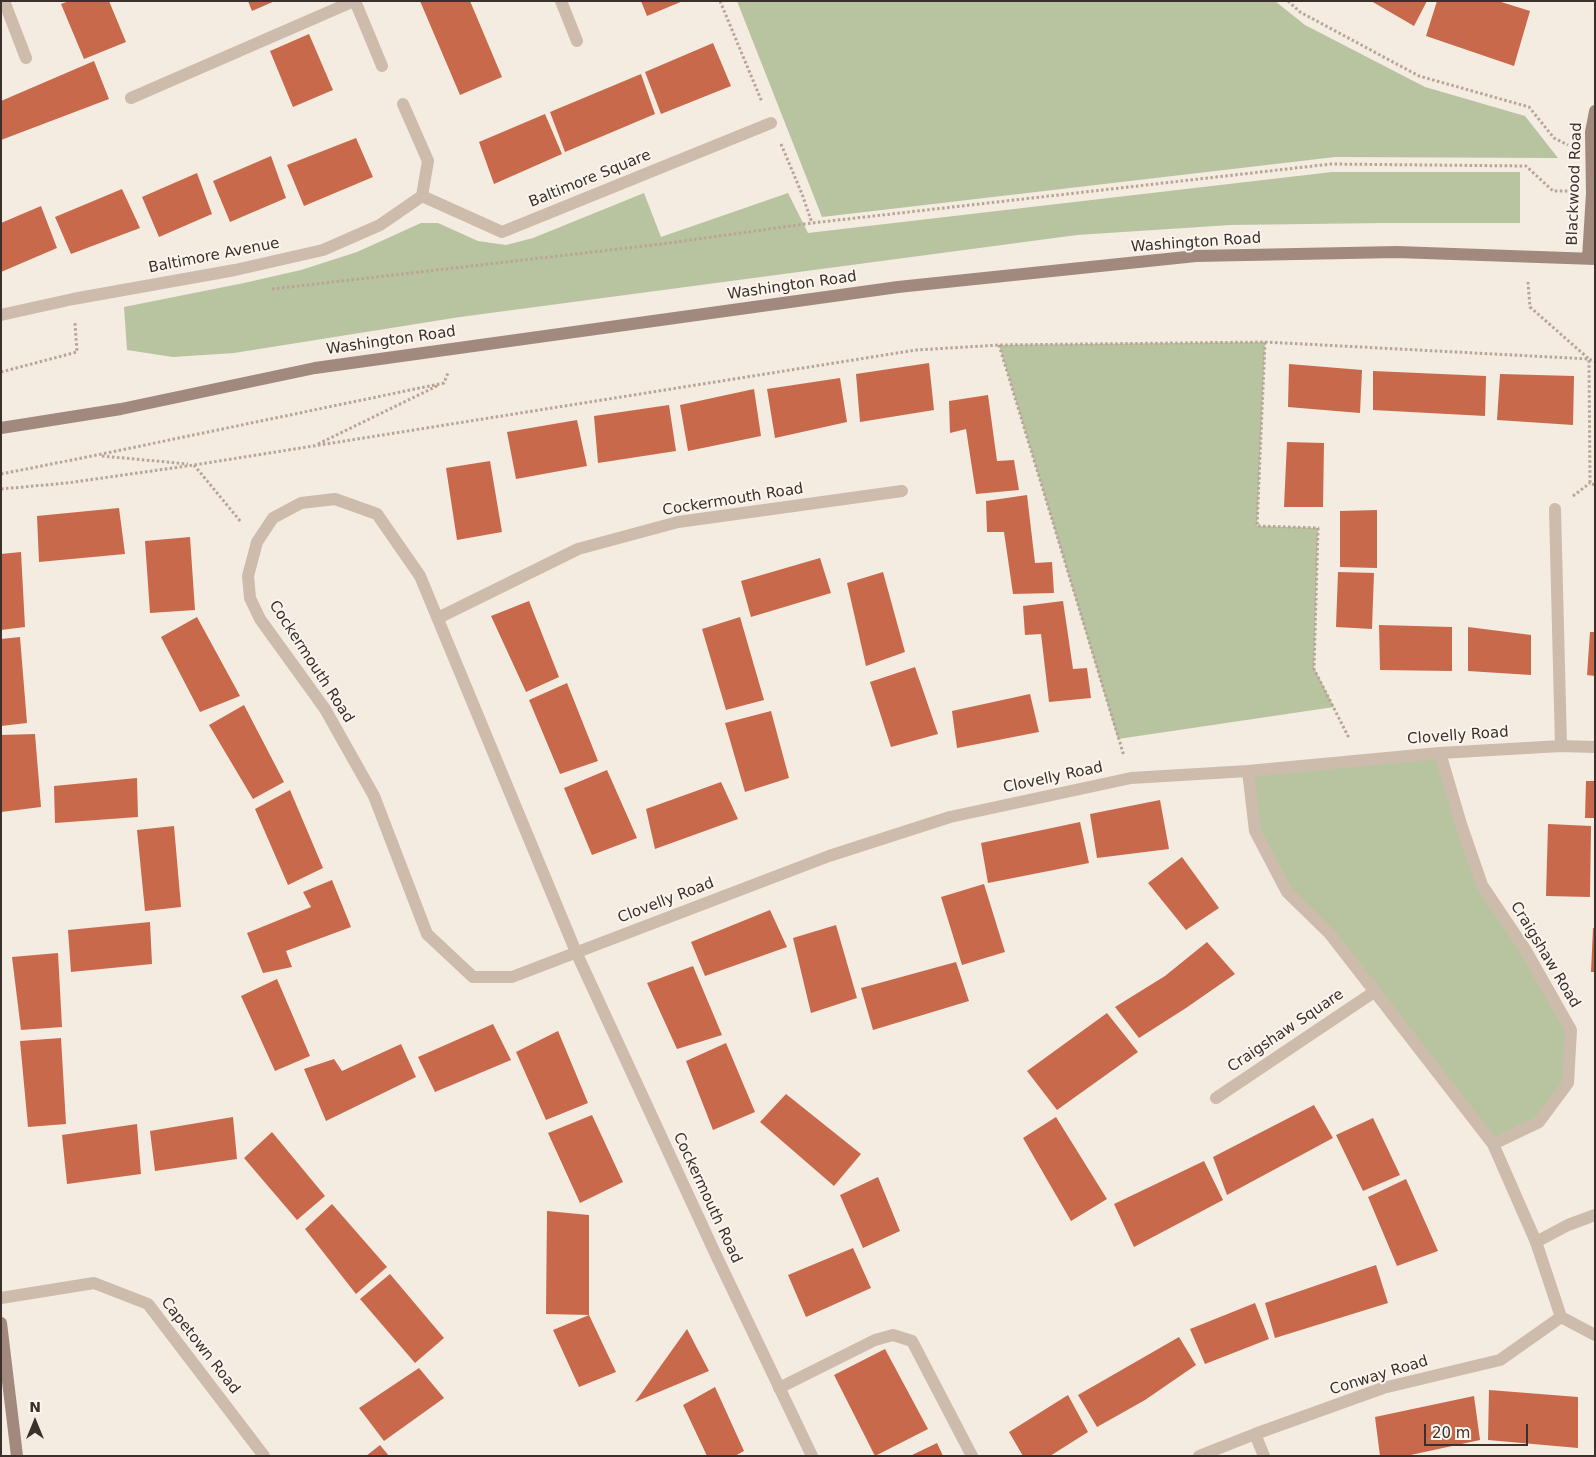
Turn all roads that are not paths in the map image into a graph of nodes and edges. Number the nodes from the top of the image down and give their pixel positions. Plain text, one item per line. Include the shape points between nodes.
1 (4, 1) edge
2 (354, 1) edge
3 (561, 1) edge
4 (577, 41) dead end
5 (26, 58) dead end
6 (382, 66) dead end
7 (131, 98) dead end
8 (403, 104) dead end
9 (1595, 111) edge
10 (771, 123) dead end
11 (422, 196) junction
12 (1591, 259) edge
13 (1, 315) edge
14 (1, 428) edge
15 (902, 491) dead end
16 (1555, 509) dead end
17 (438, 618) junction
18 (1561, 746) junction
19 (1595, 747) edge
20 (1440, 753) junction
21 (1248, 771) junction
22 (576, 952) junction
23 (1374, 992) junction
24 (1216, 1098) dead end
25 (1493, 1144) junction
26 (1595, 1215) edge
27 (1536, 1242) junction
28 (1, 1298) edge
29 (1561, 1317) junction
30 (1, 1323) edge
31 (1595, 1335) edge
32 (779, 1388) junction
33 (1255, 1434) junction
34 (17, 1456) edge
35 (264, 1456) edge
36 (812, 1456) edge
37 (972, 1456) edge
38 (1200, 1456) edge
39 (1264, 1456) edge

1 - 5 street
2 - 6 street
2 - 7 street
3 - 4 street
8 - 11 street via 428,161
9 - 12 street, Blackwood Road
10 - 11 street, Baltimore Square via 502,232
11 - 13 street, Baltimore Avenue via 380,224 323,250
12 - 14 street, Washington Road via 1397,252 1196,256 898,287 315,368 120,409
15 - 17 street, Cockermouth Road via 678,522 578,550
16 - 18 street
17 - 22 street, Cockermouth Road
17 - 22 street, Cockermouth Road via 420,576 377,514 336,499 301,504 273,518 257,542 248,576 250,598 260,619 325,709 374,796 427,934 473,977 512,977
18 - 19 street, Clovelly Road
18 - 20 street, Clovelly Road
20 - 21 street, Clovelly Road
20 - 25 street, Craigshaw Road via 1482,885 1525,949 1571,1030 1568,1083 1540,1122
21 - 22 street, Clovelly Road via 1131,778 950,818 829,856
21 - 23 street via 1255,831 1287,892 1330,934
22 - 32 street, Cockermouth Road
23 - 24 street, Craigshaw Square
23 - 25 street
25 - 27 street
26 - 27 street
27 - 29 street
28 - 35 street, Capetown Road via 94,1283 148,1304
29 - 31 street
29 - 33 street, Conway Road via 1500,1360 1383,1388
30 - 34 street
32 - 36 street, Cockermouth Road
32 - 37 street via 875,1340 893,1335 912,1341
33 - 38 street, Conway Road
33 - 39 street

